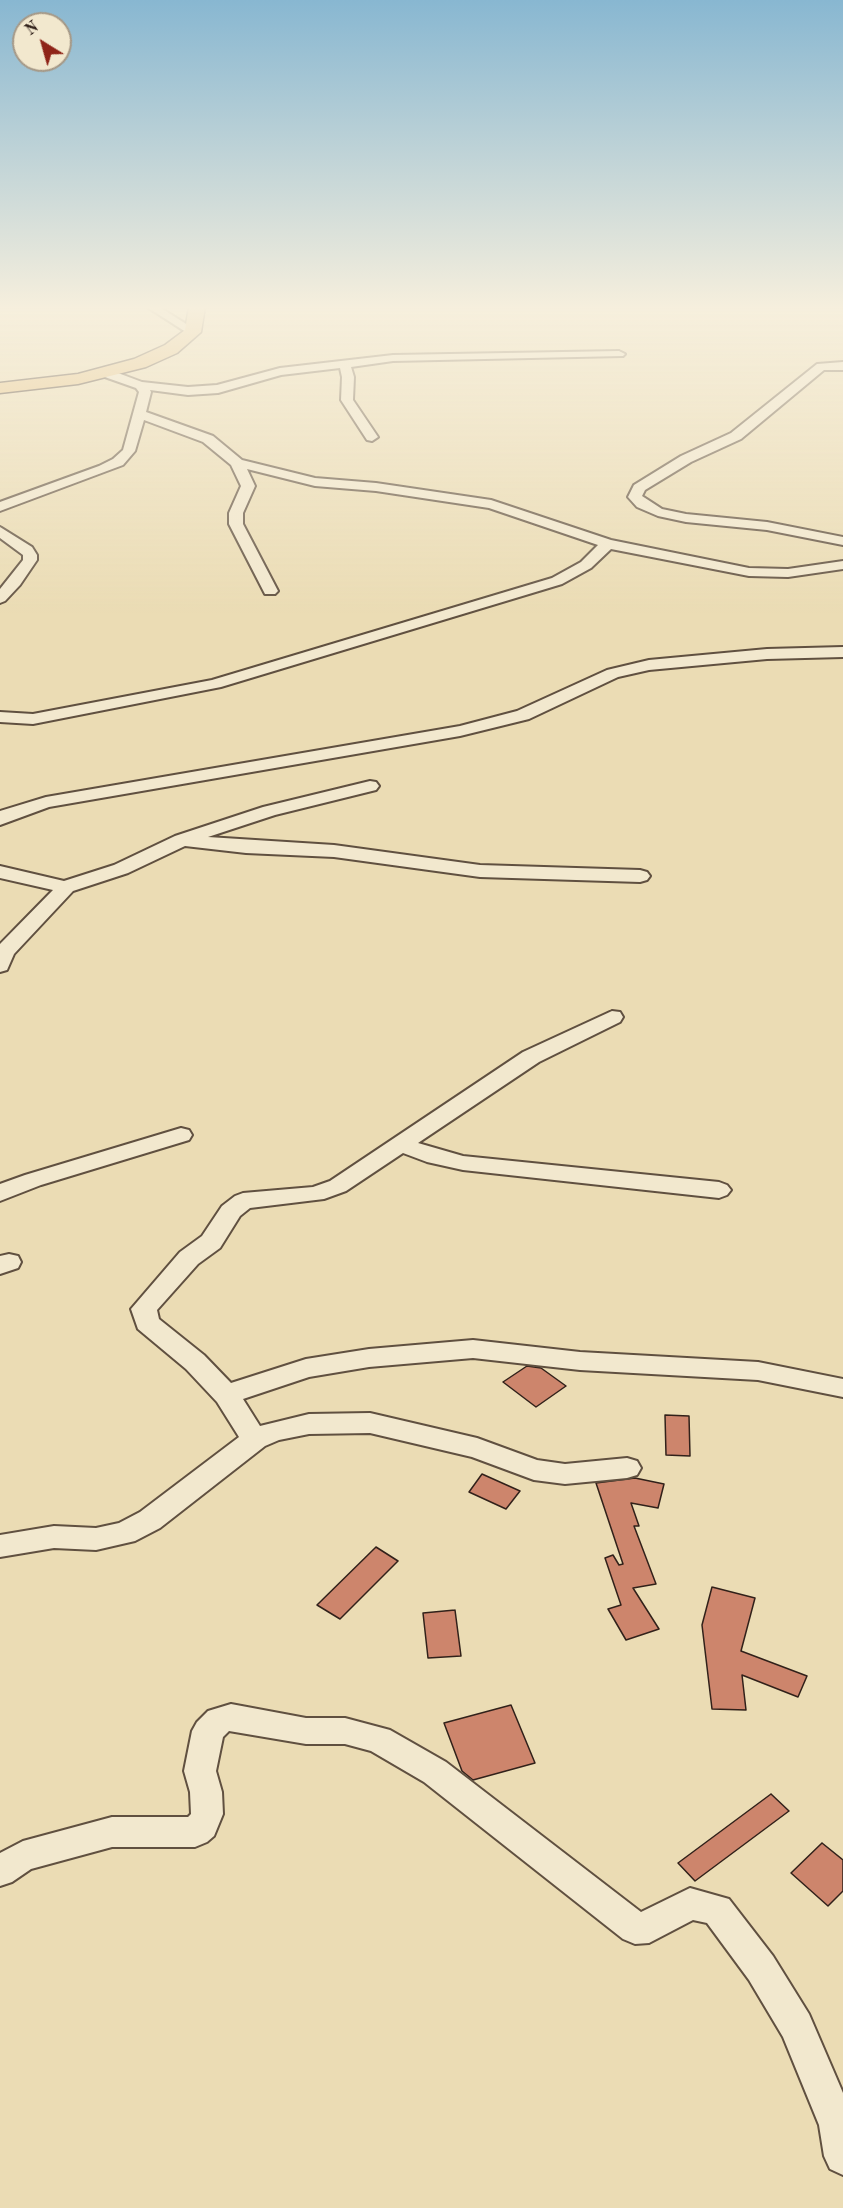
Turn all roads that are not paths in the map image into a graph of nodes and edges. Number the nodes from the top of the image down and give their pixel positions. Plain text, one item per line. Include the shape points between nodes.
1 (141, 410) edge
2 (354, 410) edge
3 (768, 410) edge
4 (140, 414) junction
5 (372, 437) dead end
6 (237, 463) junction
7 (0, 507) edge
8 (0, 531) edge
9 (843, 541) edge
10 (608, 544) junction
11 (843, 565) edge
12 (270, 591) dead end
13 (0, 598) edge
14 (843, 652) edge
15 (0, 717) edge
16 (370, 786) dead end
17 (0, 819) edge
18 (182, 840) junction
19 (0, 872) edge
20 (640, 876) dead end
21 (66, 887) junction
22 (0, 966) edge
23 (612, 1017) dead end
24 (181, 1135) dead end
25 (402, 1144) junction
26 (718, 1190) dead end
27 (0, 1193) edge
28 (843, 1388) edge
29 (226, 1395) junction
30 (255, 1439) junction
31 (627, 1468) dead end
32 (0, 1546) edge
33 (0, 1871) edge
34 (843, 2156) edge

1 - 4 street
2 - 5 street
3 - 9 street via 736,436 686,459 639,488 635,497 658,512 686,519 767,526
4 - 6 street via 208,439
4 - 7 street via 129,451 118,462
6 - 10 street via 315,482 491,504
6 - 12 street via 248,486 236,513 236,524
8 - 13 street via 30,555 30,561
10 - 11 street via 770,574
10 - 15 street via 586,565 557,581 215,684 33,718
14 - 17 street via 767,654 649,665 613,673 523,715 460,731 46,802
16 - 18 street via 269,811
18 - 20 street via 246,848 334,851 480,871
18 - 21 street via 121,869
19 - 21 street
21 - 22 street via 4,952
23 - 25 street via 531,1057
24 - 27 street
25 - 26 street via 463,1163
25 - 29 street via 338,1186 316,1194 243,1200 211,1242 189,1258 144,1310 147,1323 195,1362
28 - 29 street via 758,1371 580,1361 474,1349 306,1368
29 - 30 street
30 - 31 street via 309,1424 370,1423 477,1448 534,1470 565,1474
30 - 32 street via 150,1520 125,1533 96,1539 54,1537
33 - 34 street via 23,1856 112,1832 195,1832 207,1814 200,1771 208,1731 219,1720 231,1717 306,1731 345,1731 379,1740 435,1772 635,1928 649,1927 690,1904 717,1910 761,1968 796,2025 838,2125

